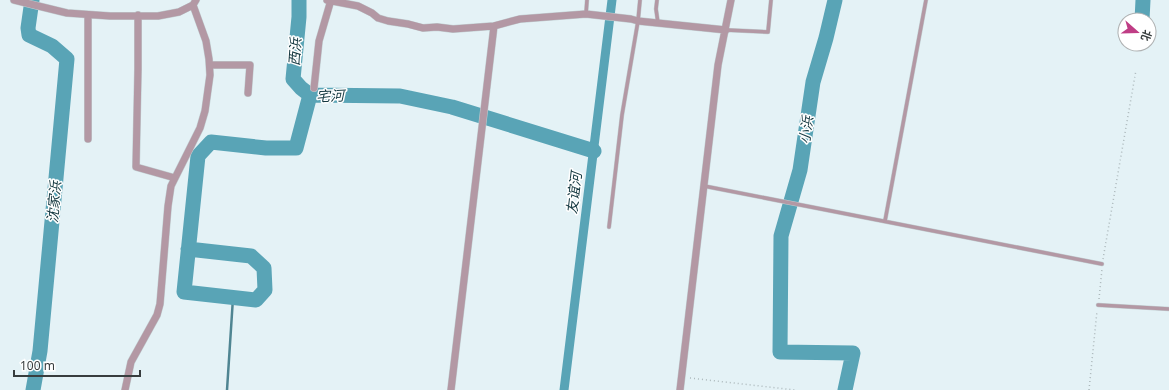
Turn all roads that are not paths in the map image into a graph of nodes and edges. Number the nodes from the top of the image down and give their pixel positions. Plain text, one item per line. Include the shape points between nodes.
1 (16, 0) edge
2 (330, 0) edge
3 (587, 0) edge
4 (640, 0) edge
5 (657, 0) edge
6 (731, 0) edge
7 (771, 0) edge
8 (926, 0) edge
9 (195, 3) edge
10 (88, 14) junction
11 (586, 14) junction
12 (138, 15) junction
13 (635, 20) junction
14 (658, 23) junction
15 (494, 26) junction
16 (726, 30) junction
17 (210, 65) junction
18 (314, 88) dead end
19 (248, 93) dead end
20 (88, 139) dead end
21 (175, 178) junction
22 (704, 186) junction
23 (884, 221) junction
24 (609, 227) dead end
25 (1102, 264) road end
26 (1098, 305) road end
27 (1169, 309) edge
28 (125, 390) edge
29 (451, 390) edge
30 (680, 390) edge

1 - 10 street via 67,13
2 - 15 street via 358,6 378,18 423,28
2 - 18 street via 320,41
3 - 11 lane
4 - 13 lane
5 - 14 lane
6 - 16 street
7 - 16 lane via 768,32
8 - 23 lane
9 - 12 street via 179,12 158,16
9 - 17 street
10 - 12 street
10 - 20 street
11 - 13 street
11 - 15 street via 520,19
12 - 21 street via 136,167
13 - 14 street
13 - 24 lane
14 - 16 street
15 - 29 street
16 - 22 street via 718,66
17 - 19 street via 250,65
17 - 21 street via 205,111 200,128
21 - 28 street via 168,206 160,304 157,315 131,362
22 - 23 lane
22 - 30 street
23 - 25 lane
26 - 27 lane

